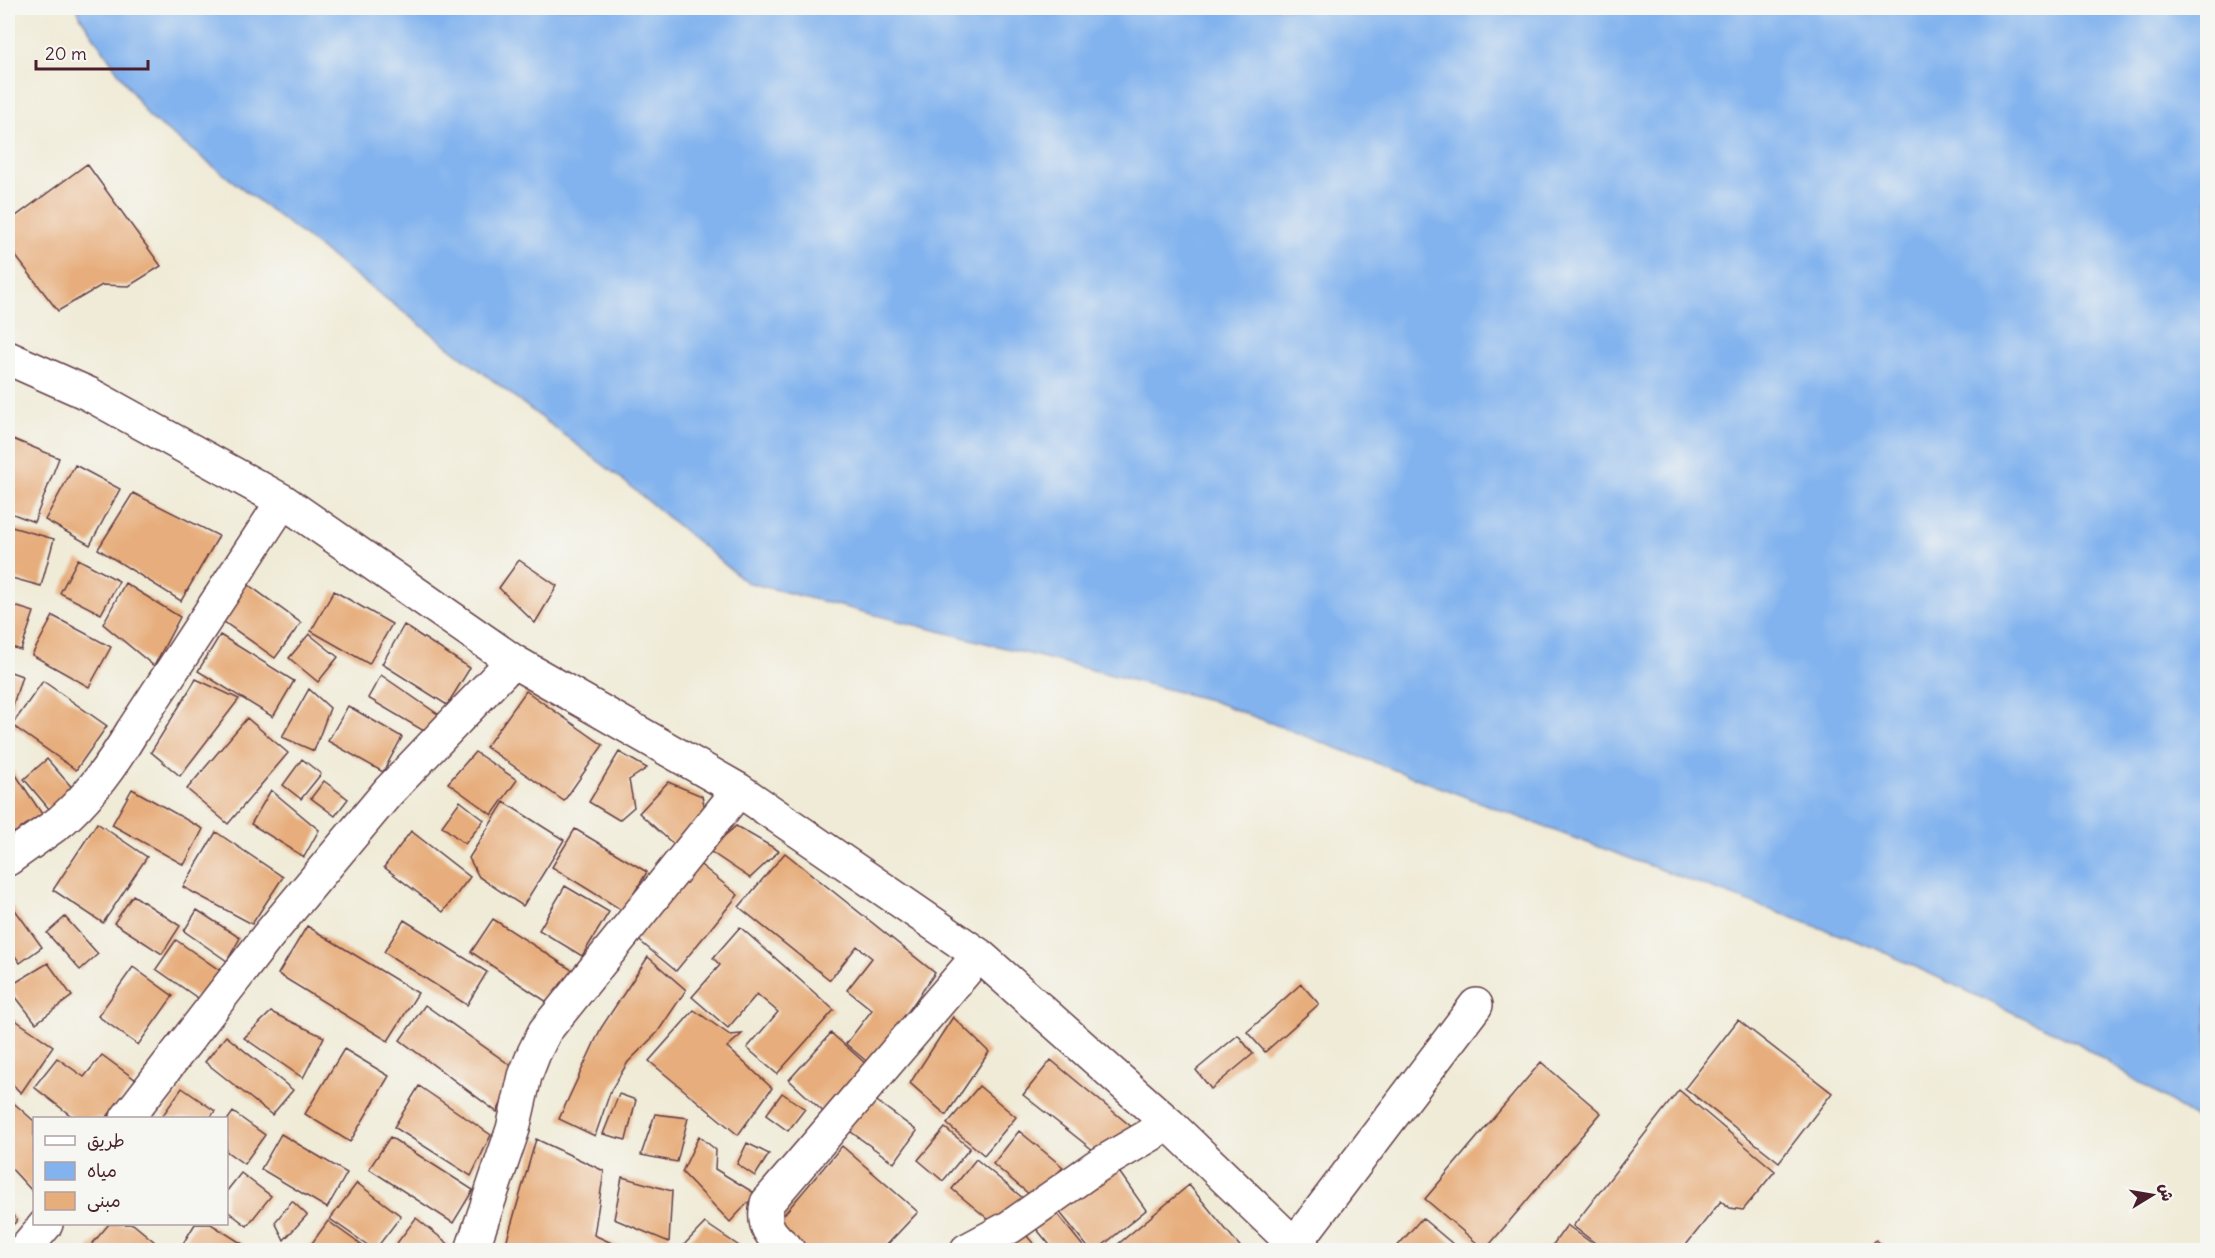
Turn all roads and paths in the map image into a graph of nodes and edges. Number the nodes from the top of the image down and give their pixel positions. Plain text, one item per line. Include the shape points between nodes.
1 (8, 358) edge
2 (284, 501) junction
3 (513, 661) junction
4 (739, 790) junction
5 (8, 859) edge
6 (979, 955) junction
7 (1476, 1005) dead end
8 (129, 1117) edge
9 (1169, 1124) junction
10 (45, 1225) edge
11 (1297, 1248) edge
12 (24, 1251) edge
13 (472, 1251) edge
14 (788, 1251) edge
15 (967, 1251) edge

1 - 2 street via 89,394
2 - 3 street
2 - 5 street via 113,763 61,820
3 - 4 street
3 - 8 street via 388,792 267,937
4 - 6 street
4 - 13 street via 545,1031 525,1076 513,1129
6 - 9 street
6 - 14 street via 767,1203 764,1217 768,1230
7 - 11 street
9 - 11 street
9 - 15 street
10 - 12 street

